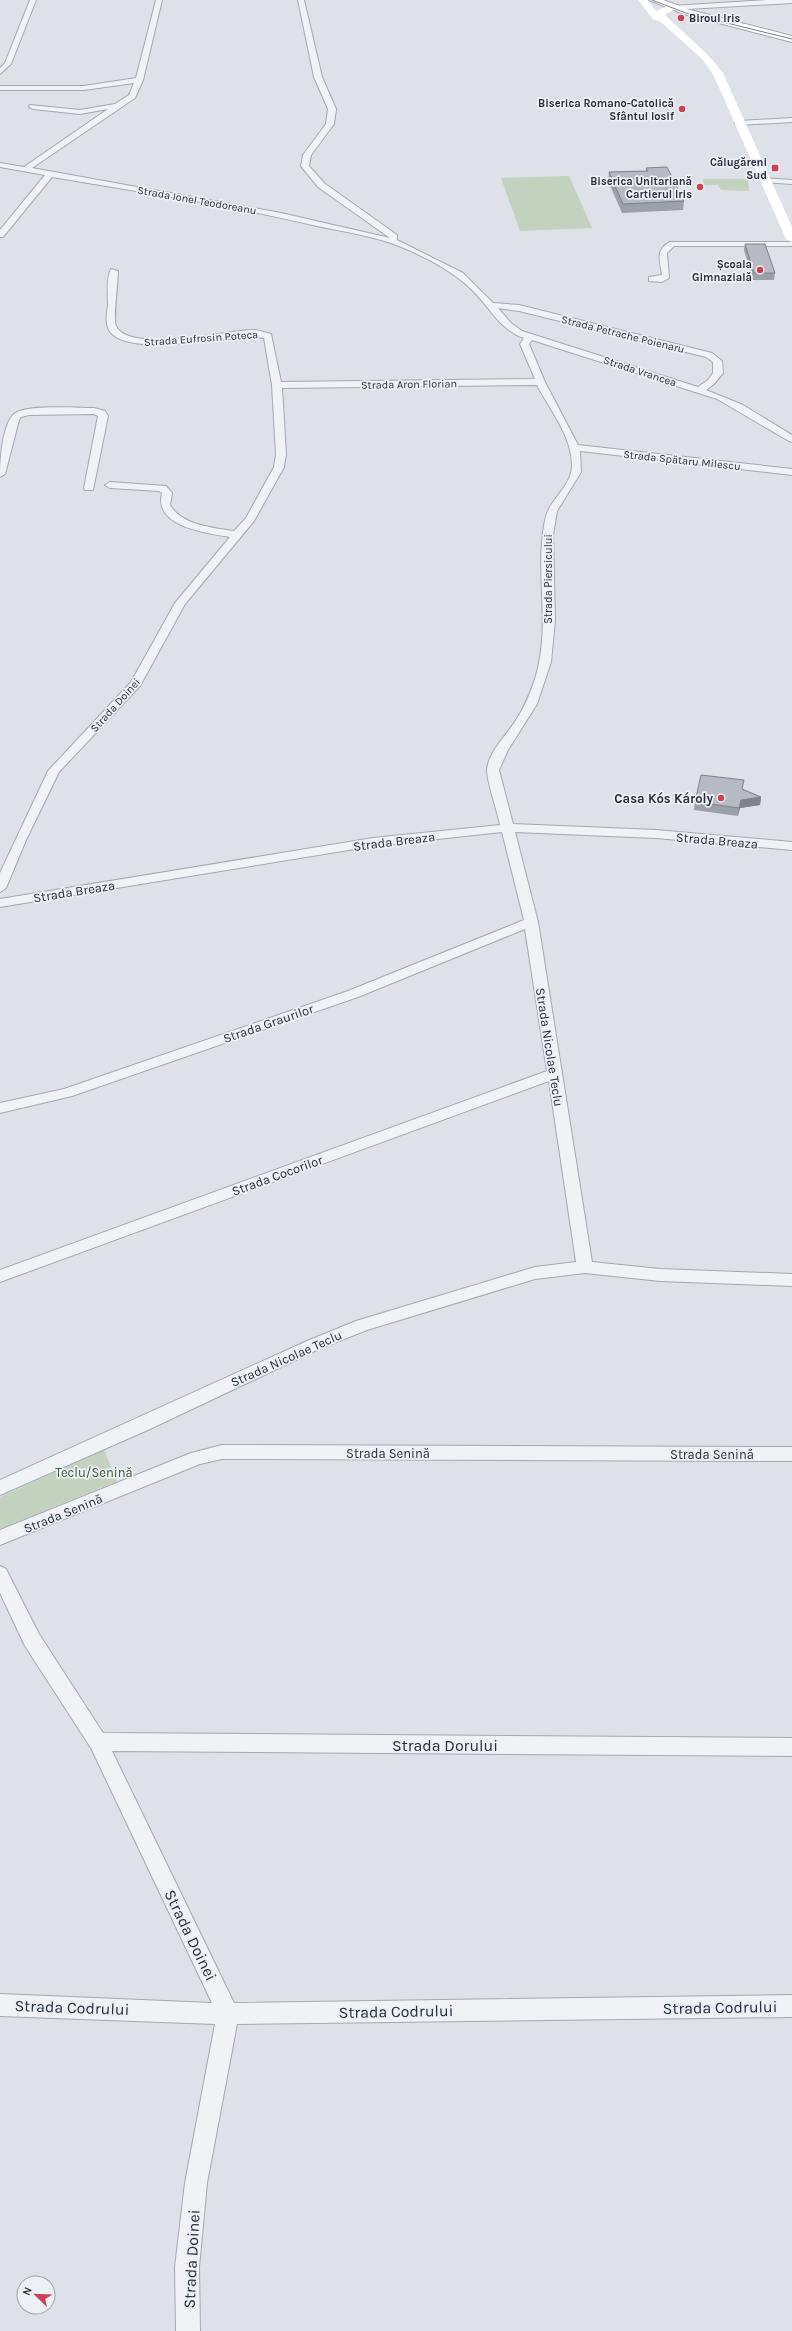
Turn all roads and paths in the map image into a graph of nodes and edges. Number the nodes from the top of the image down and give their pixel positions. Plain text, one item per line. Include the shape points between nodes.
1 (33, 0) edge
2 (159, 0) edge
3 (301, 0) edge
4 (643, 0) edge
5 (792, 0) edge
6 (659, 5) edge
7 (664, 20) junction
8 (792, 39) edge
9 (0, 72) edge
10 (139, 80) junction
11 (0, 88) edge
12 (119, 106) junction
13 (33, 108) dead end
14 (792, 120) edge
15 (739, 123) junction
16 (0, 165) edge
17 (25, 170) junction
18 (50, 174) junction
19 (764, 180) junction
20 (792, 182) edge
21 (0, 235) edge
22 (792, 240) edge
23 (393, 242) junction
24 (792, 244) edge
25 (114, 271) dead end
26 (652, 279) dead end
27 (490, 305) junction
28 (530, 336) junction
29 (541, 382) junction
30 (277, 385) junction
31 (699, 390) junction
32 (792, 439) edge
33 (573, 447) junction
34 (279, 467) joint
35 (792, 472) edge
36 (0, 474) edge
37 (110, 485) dead end
38 (88, 488) dead end
39 (237, 535) junction
40 (507, 828) junction
41 (792, 846) edge
42 (0, 888) edge
43 (0, 903) edge
44 (531, 922) junction
45 (554, 1074) junction
46 (0, 1108) edge
47 (585, 1268) junction
48 (0, 1276) edge
49 (792, 1280) edge
50 (792, 1454) edge
51 (0, 1488) edge
52 (0, 1538) edge
53 (0, 1574) edge
54 (98, 1742) junction
55 (792, 1747) edge
56 (0, 2004) edge
57 (792, 2006) edge
58 (228, 2014) junction
59 (188, 2331) edge

1 - 9 street via 8,64
2 - 10 street
3 - 23 street via 318,77 332,108 330,124 307,155 305,166 321,185 394,237
4 - 6 main road
5 - 6 street
6 - 7 main road
6 - 7 main road via 656,17
6 - 8 main road
7 - 15 main road via 714,68
10 - 11 street via 84,88
10 - 12 street via 132,96
12 - 13 street via 80,112
12 - 17 street
14 - 15 street
15 - 19 main road
16 - 17 street, Strada Ionel Teodoreanu
17 - 18 street, Strada Ionel Teodoreanu
18 - 21 street
18 - 23 street, Strada Ionel Teodoreanu via 274,214
19 - 20 street
19 - 22 main road
23 - 27 street, Strada Ionel Teodoreanu via 460,275
24 - 26 street via 673,244 665,249 662,256 666,276 662,279
25 - 30 street, Strada Eufrosin Poteca via 111,325 114,333 145,342 265,334 269,338
27 - 28 street, Strada Vrancea via 512,329
27 - 31 street, Strada Petrache Poienaru via 519,308 709,355 717,361 718,373 711,382
28 - 29 street, Strada Piersicului via 524,344
28 - 31 street, Strada Vrancea
29 - 30 street, Strada Aron Florian
29 - 33 street, Strada Piersicului via 566,425
30 - 34 street, Strada Eufrosin Poteca via 281,454
31 - 32 street, Strada Vrancea via 740,406
33 - 35 street, Strada Spătaru Milescu
33 - 40 street, Strada Piersicului via 576,473 553,510 548,532 550,593 547,652 534,700 496,758 493,770
34 - 39 street, Strada Doinei via 250,519
36 - 38 street via 14,420 18,415 28,412 94,411 102,413 103,416
37 - 39 street via 162,488 167,493 167,509 177,517 198,527
39 - 42 street, Strada Doinei via 180,603 136,684 54,771
40 - 41 street, Strada Breaza via 656,834
40 - 43 street, Strada Breaza via 373,842
40 - 44 street, Strada Nicolae Teclu
44 - 45 street, Strada Nicolae Teclu
44 - 46 street, Strada Graurilor via 353,994 67,1093
45 - 47 street, Strada Nicolae Teclu
45 - 48 street, Strada Cocorilor
47 - 49 street, Strada Nicolae Teclu via 660,1275
47 - 51 street, Strada Nicolae Teclu via 535,1273 362,1326 306,1348
50 - 52 street, Strada Senină via 222,1452 197,1458
53 - 54 street, Strada Doinei via 32,1640
54 - 55 street, Strada Dorului
54 - 58 street, Strada Doinei
56 - 58 street, Strada Codrului
57 - 58 street, Strada Codrului
58 - 59 street, Strada Doinei via 196,2183 187,2267

